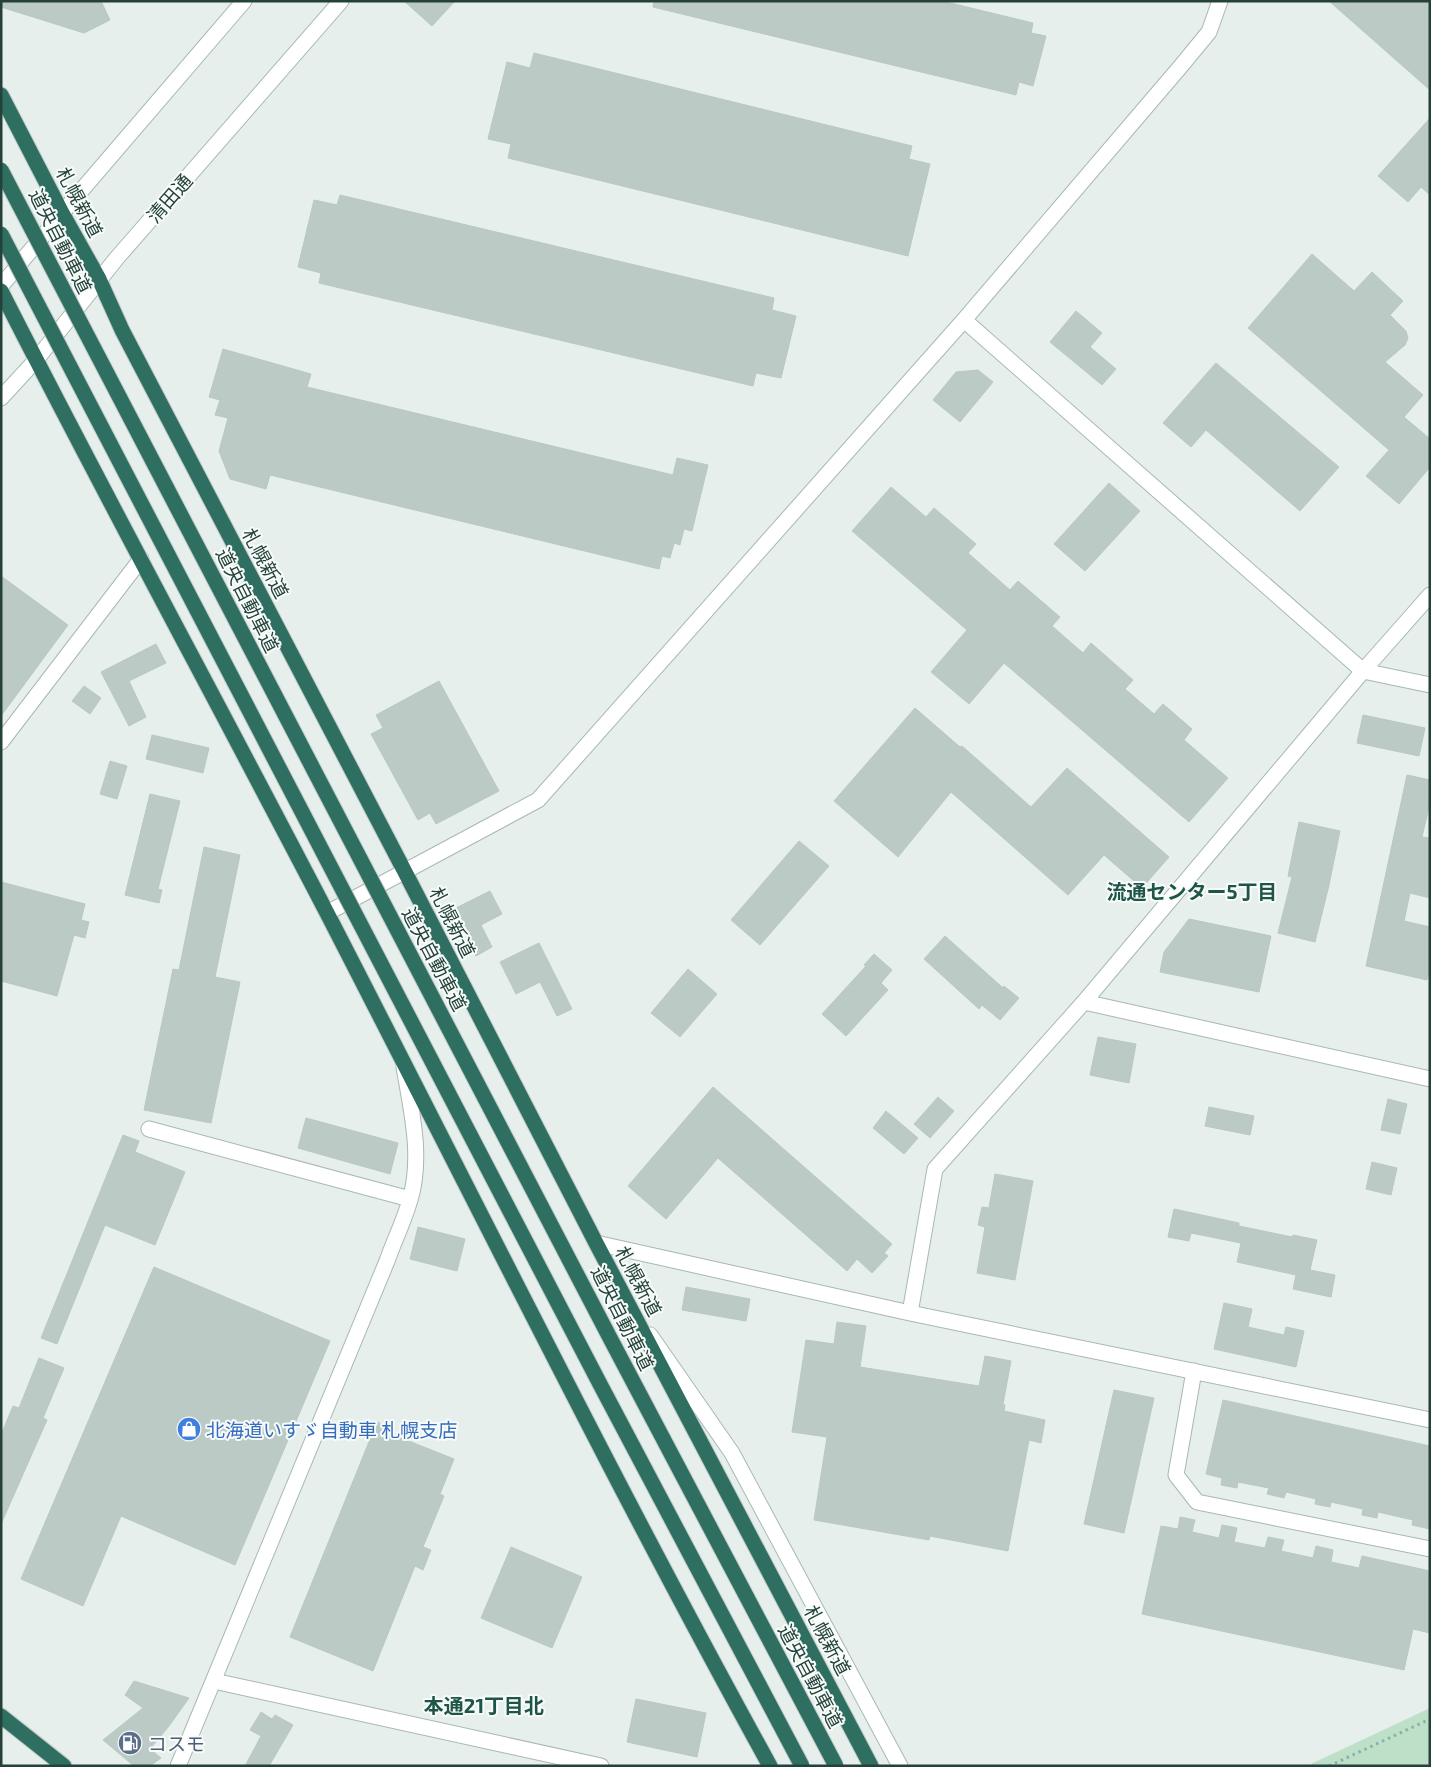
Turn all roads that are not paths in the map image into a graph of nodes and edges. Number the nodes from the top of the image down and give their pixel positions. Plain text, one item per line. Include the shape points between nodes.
1 (244, 1) edge
2 (342, 1) edge
3 (1220, 1) edge
4 (1, 95) edge
5 (1, 170) edge
6 (62, 212) junction
7 (1, 234) edge
8 (100, 279) junction
9 (1, 286) edge
10 (1, 291) edge
11 (964, 320) junction
12 (36, 360) junction
13 (1, 398) edge
14 (141, 559) junction
15 (1430, 595) edge
16 (1363, 671) junction
17 (1430, 684) edge
18 (1, 742) edge
19 (405, 872) junction
20 (326, 912) junction
21 (1084, 1002) junction
22 (403, 1062) junction
23 (1430, 1080) edge
24 (148, 1129) dead end
25 (410, 1199) junction
26 (596, 1243) junction
27 (629, 1305) junction
28 (910, 1313) junction
29 (1194, 1371) junction
30 (1430, 1420) edge
31 (1430, 1549) edge
32 (214, 1681) junction
33 (1, 1716) edge
34 (64, 1766) edge
35 (178, 1766) edge
36 (601, 1766) edge
37 (770, 1766) edge
38 (802, 1766) edge
39 (836, 1766) edge
40 (871, 1766) edge
41 (900, 1766) edge

1 - 6 street
2 - 8 street, 清田通
3 - 11 street via 1209,32
4 - 6 highway, 札幌新道
5 - 39 highway, 道央自動車道, bridge
6 - 8 highway, 札幌新道
6 - 9 street
7 - 38 highway, bridge via 605,1395
8 - 12 street, 清田通
8 - 19 highway, 札幌新道 via 122,330
10 - 12 highway
11 - 16 street
11 - 19 street via 538,800
12 - 13 street, 清田通
12 - 14 highway
14 - 18 street
14 - 20 highway
15 - 16 street
16 - 17 street
16 - 21 street
19 - 20 street
19 - 26 highway, 札幌新道
20 - 22 highway
21 - 23 street
21 - 28 street via 935,1169
22 - 25 street via 415,1135 416,1161
22 - 37 highway via 565,1381
24 - 25 street
25 - 32 street
26 - 27 highway, 札幌新道
26 - 28 street
27 - 40 highway, 札幌新道
27 - 41 street via 732,1453
28 - 29 street
29 - 30 street
29 - 31 street via 1176,1475 1197,1502
32 - 35 street
32 - 36 street
33 - 34 highway

